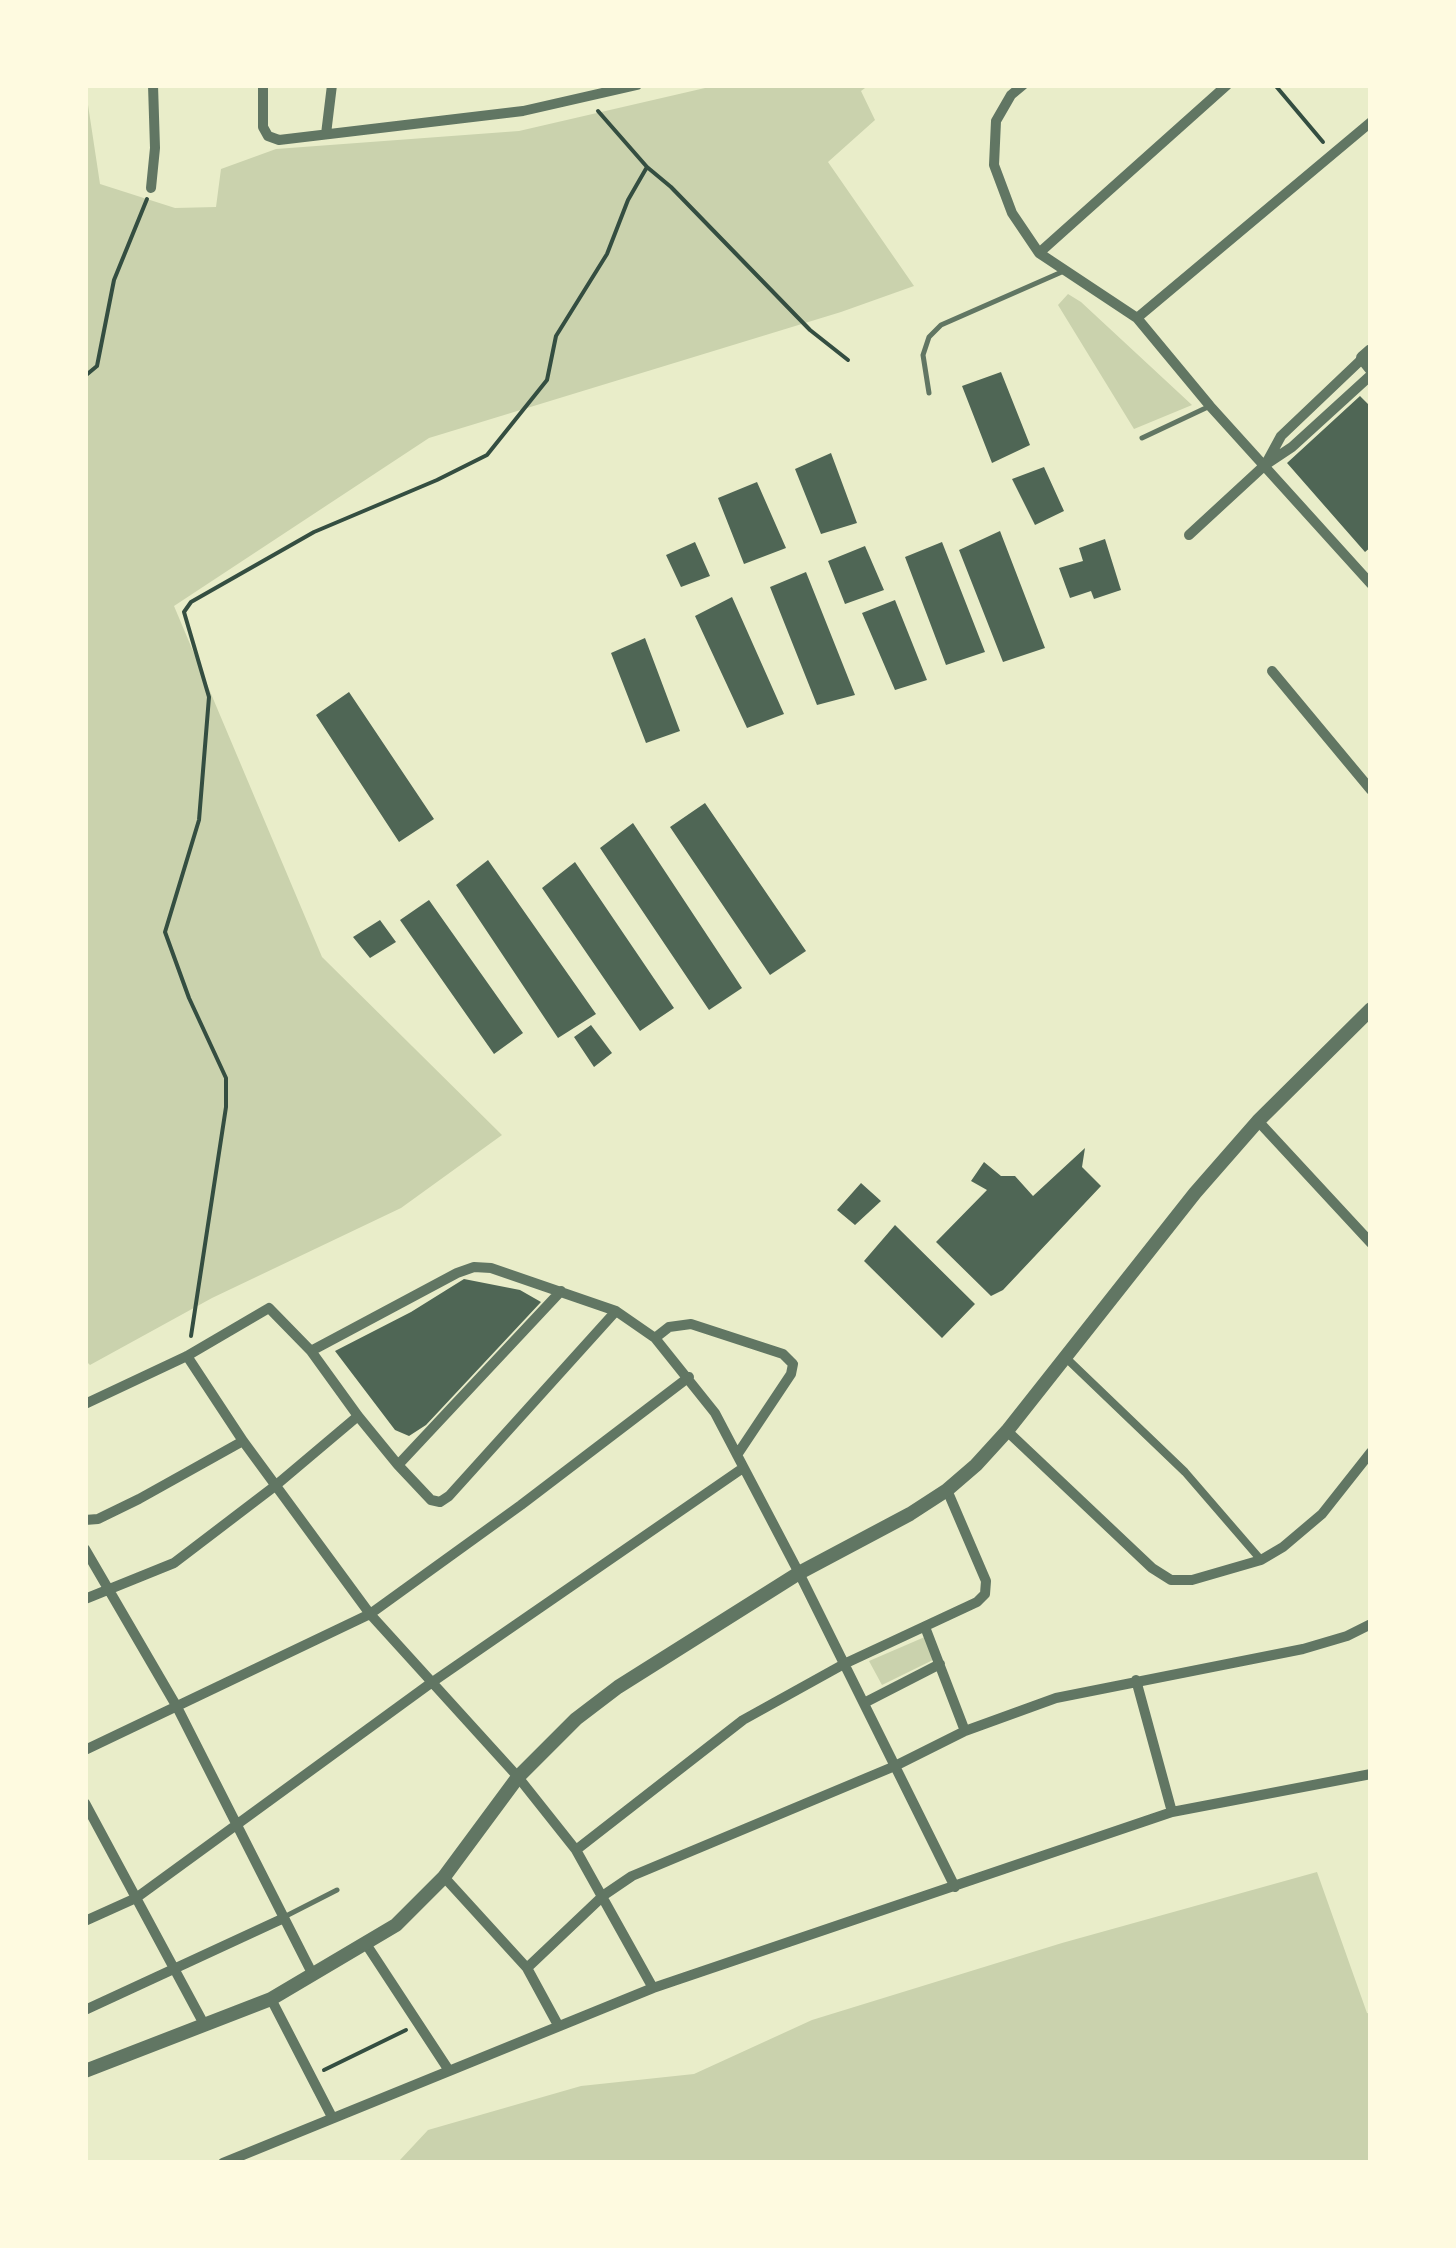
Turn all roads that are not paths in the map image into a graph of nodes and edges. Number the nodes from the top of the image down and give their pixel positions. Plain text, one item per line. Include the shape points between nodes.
1 (153, 85) edge
2 (263, 85) edge
3 (332, 85) edge
4 (636, 85) edge
5 (1023, 85) edge
6 (1228, 85) edge
7 (1010, 90) edge
8 (584, 91) edge
9 (1371, 122) edge
10 (326, 134) junction
11 (152, 188) road end
12 (1038, 253) junction
13 (1064, 270) junction
14 (1137, 318) junction
15 (1369, 363) edge
16 (929, 393) dead end
17 (1210, 406) junction
18 (1142, 438) dead end
19 (1265, 465) junction
20 (1188, 535) dead end
21 (1370, 581) edge
22 (1272, 671) dead end
23 (1371, 789) edge
24 (1371, 1009) edge
25 (1258, 1121) junction
26 (1371, 1243) edge
27 (562, 1290) junction
28 (616, 1311) junction
29 (655, 1338) junction
30 (311, 1351) junction
31 (187, 1356) junction
32 (1064, 1356) junction
33 (689, 1377) junction
34 (85, 1404) edge
35 (358, 1416) junction
36 (1007, 1430) junction
37 (243, 1441) junction
38 (1371, 1452) edge
39 (737, 1455) junction
40 (398, 1464) junction
41 (743, 1468) junction
42 (275, 1486) junction
43 (947, 1490) junction
44 (85, 1520) edge
45 (85, 1550) edge
46 (1261, 1560) junction
47 (800, 1573) junction
48 (109, 1588) junction
49 (85, 1599) edge
50 (370, 1614) junction
51 (1371, 1624) edge
52 (925, 1627) junction
53 (844, 1664) junction
54 (940, 1664) junction
55 (1136, 1680) junction
56 (431, 1682) junction
57 (864, 1703) junction
58 (177, 1706) junction
59 (965, 1731) junction
60 (85, 1750) edge
61 (895, 1766) junction
62 (1371, 1774) edge
63 (518, 1777) junction
64 (85, 1803) edge
65 (1172, 1812) junction
66 (97, 1826) junction
67 (237, 1827) junction
68 (85, 1832) edge
69 (576, 1850) junction
70 (444, 1877) junction
71 (955, 1887) junction
72 (337, 1890) dead end
73 (604, 1895) junction
74 (136, 1898) junction
75 (284, 1918) junction
76 (85, 1921) edge
77 (366, 1944) junction
78 (173, 1968) junction
79 (526, 1968) junction
80 (313, 1975) junction
81 (653, 1988) junction
82 (270, 1999) junction
83 (85, 2010) edge
84 (204, 2026) junction
85 (558, 2026) junction
86 (448, 2069) junction
87 (85, 2071) edge
88 (332, 2117) junction
89 (223, 2163) edge

1 - 11 street
2 - 10 street via 268,136
3 - 10 street
4 - 8 street
5 - 7 street
6 - 12 street
7 - 12 street via 996,121 994,165 1012,213
8 - 10 street via 523,110
9 - 14 street
12 - 13 street
13 - 14 street
13 - 16 lane via 941,325 923,355
14 - 17 street
15 - 19 street via 1292,447
15 - 19 street via 1282,436
17 - 18 lane
17 - 19 street
19 - 20 street
19 - 21 street
22 - 23 street
24 - 25 street
25 - 26 street
25 - 32 street
27 - 28 street
27 - 30 street via 474,1267
27 - 40 street
28 - 29 street
28 - 40 street via 449,1496 431,1500
29 - 33 street
29 - 39 street via 691,1324 783,1354 792,1364
30 - 31 street via 270,1308
30 - 35 street
31 - 34 street
31 - 37 street
32 - 36 street
32 - 46 street via 1185,1472
33 - 39 street
33 - 50 street
35 - 40 street
35 - 42 street
36 - 43 street
36 - 46 street via 1170,1580
37 - 42 street
37 - 44 street via 140,1500
38 - 46 street via 1322,1514
39 - 41 street
41 - 47 street
41 - 56 street
42 - 48 street via 174,1564
42 - 50 street
43 - 47 street
43 - 52 street via 986,1581 985,1594
45 - 48 street
47 - 53 street
47 - 63 street via 618,1687
48 - 49 street
48 - 58 street
50 - 56 street
50 - 58 street
51 - 55 street via 1303,1650
52 - 53 street
52 - 54 street
53 - 57 street
53 - 69 street via 744,1720
54 - 57 street
54 - 59 street
55 - 59 street via 1056,1698
55 - 65 street
56 - 63 street
56 - 67 street
57 - 61 street
58 - 60 street
58 - 67 street
59 - 61 street
61 - 71 street
61 - 73 street via 632,1876
62 - 65 street
63 - 69 street
63 - 70 street
64 - 66 street
65 - 71 street
66 - 68 street
66 - 74 street
67 - 74 street
67 - 75 street
69 - 73 street
70 - 77 street via 396,1925
70 - 79 street
71 - 81 street
72 - 75 lane
73 - 79 street
73 - 81 street
74 - 76 street
74 - 78 street
75 - 78 street
75 - 80 street
77 - 80 street
77 - 86 street
78 - 83 street
78 - 84 street
79 - 85 street
80 - 82 street
81 - 85 street
82 - 84 street
82 - 88 street
84 - 87 street
85 - 86 street
86 - 88 street
88 - 89 street

